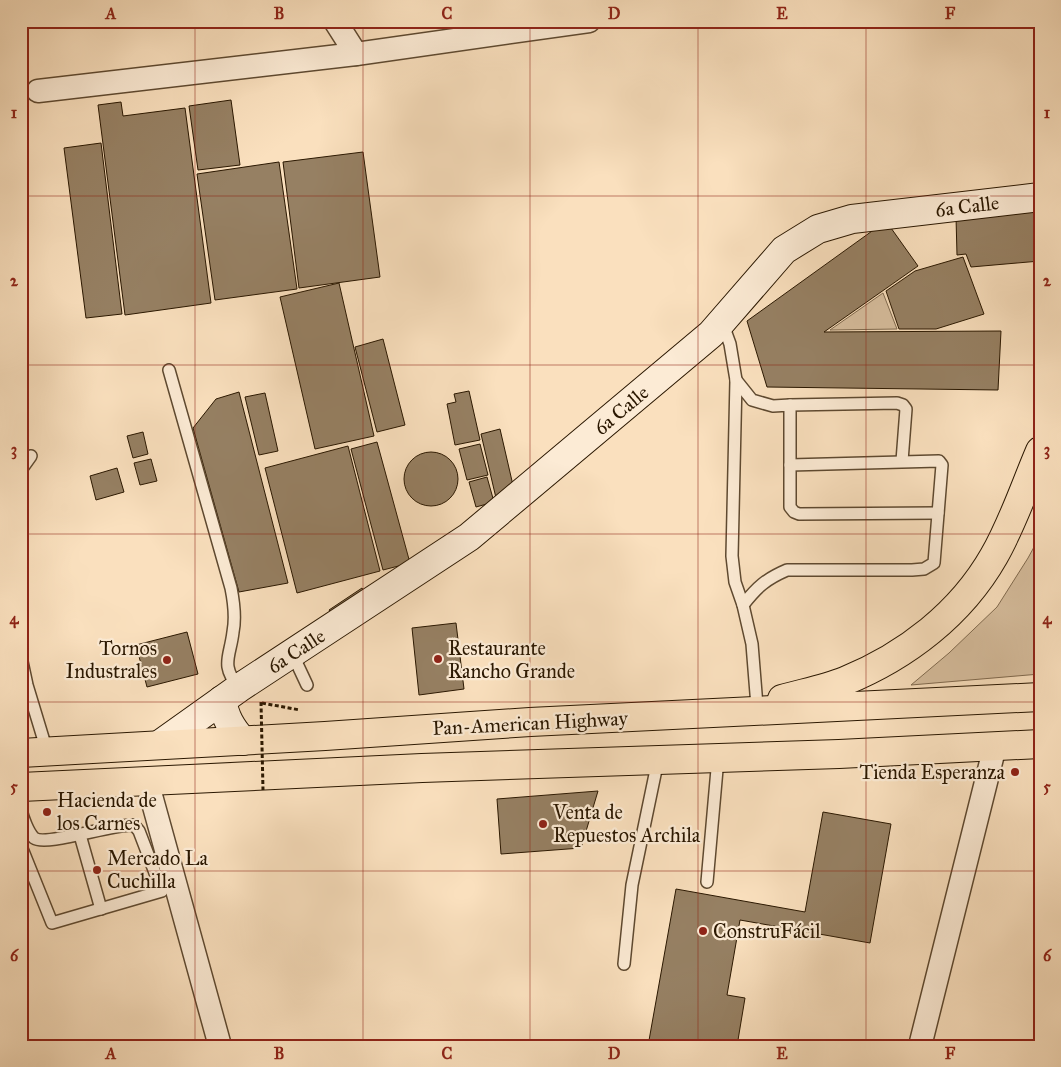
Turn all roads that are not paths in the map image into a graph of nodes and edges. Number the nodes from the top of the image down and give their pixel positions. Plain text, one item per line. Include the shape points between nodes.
1 (335, 21) edge
2 (589, 21) edge
3 (356, 54) junction
4 (38, 90) dead end
5 (1040, 197) edge
6 (722, 322) junction
7 (169, 370) dead end
8 (736, 380) junction
9 (790, 405) junction
10 (1040, 451) edge
11 (31, 456) dead end
12 (902, 461) junction
13 (790, 465) junction
14 (21, 470) edge
15 (938, 513) junction
16 (743, 605) junction
17 (292, 653) junction
18 (21, 657) edge
19 (307, 685) dead end
20 (230, 694) junction
21 (1040, 697) edge
22 (745, 709) junction
23 (530, 722) junction
24 (243, 741) junction
25 (1040, 744) edge
26 (159, 745) junction
27 (995, 746) junction
28 (34, 752) edge
29 (718, 758) junction
30 (658, 760) junction
31 (147, 781) junction
32 (55, 785) junction
33 (21, 787) edge
34 (21, 798) edge
35 (21, 810) edge
36 (80, 835) junction
37 (21, 846) edge
38 (707, 882) dead end
39 (101, 910) junction
40 (624, 964) dead end
41 (220, 1046) edge
42 (920, 1046) edge

1 - 3 street
2 - 3 street
3 - 4 street
5 - 6 street, 6a Calle via 852,219 818,229 784,250
6 - 8 lane via 730,344
6 - 17 street, 6a Calle via 712,334 469,538
7 - 20 lane via 232,588 235,608 228,656
8 - 9 lane via 752,400 773,406
8 - 16 lane via 732,556 735,582
9 - 12 lane via 902,405 906,409
9 - 13 lane
10 - 22 highway via 994,556 972,590 946,617 886,662 843,682
11 - 14 lane
12 - 13 lane
12 - 15 lane via 939,461 942,465
13 - 15 lane via 790,507 800,514
15 - 16 lane via 934,563 924,569 787,570 756,588
16 - 22 lane via 752,644
17 - 19 lane
17 - 20 street, 6a Calle
18 - 28 lane
20 - 24 street via 227,720
20 - 26 street, 6a Calle
21 - 22 highway, Pan-American Highway
22 - 23 highway, Pan-American Highway
23 - 24 highway, Pan-American Highway
23 - 32 highway via 500,748 80,766 68,770
24 - 26 highway, Pan-American Highway
25 - 27 highway, Pan-American Highway
26 - 28 highway, Pan-American Highway
27 - 29 highway, Pan-American Highway
27 - 42 street
29 - 30 highway, Pan-American Highway
29 - 38 lane
30 - 31 highway, Pan-American Highway
30 - 40 lane via 632,885
31 - 32 highway, Pan-American Highway
31 - 41 street
32 - 33 highway, Pan-American Highway
32 - 34 street
35 - 36 lane via 34,838 42,841
36 - 39 lane
36 - 39 lane via 124,824 134,825 162,891
37 - 39 lane via 52,923

